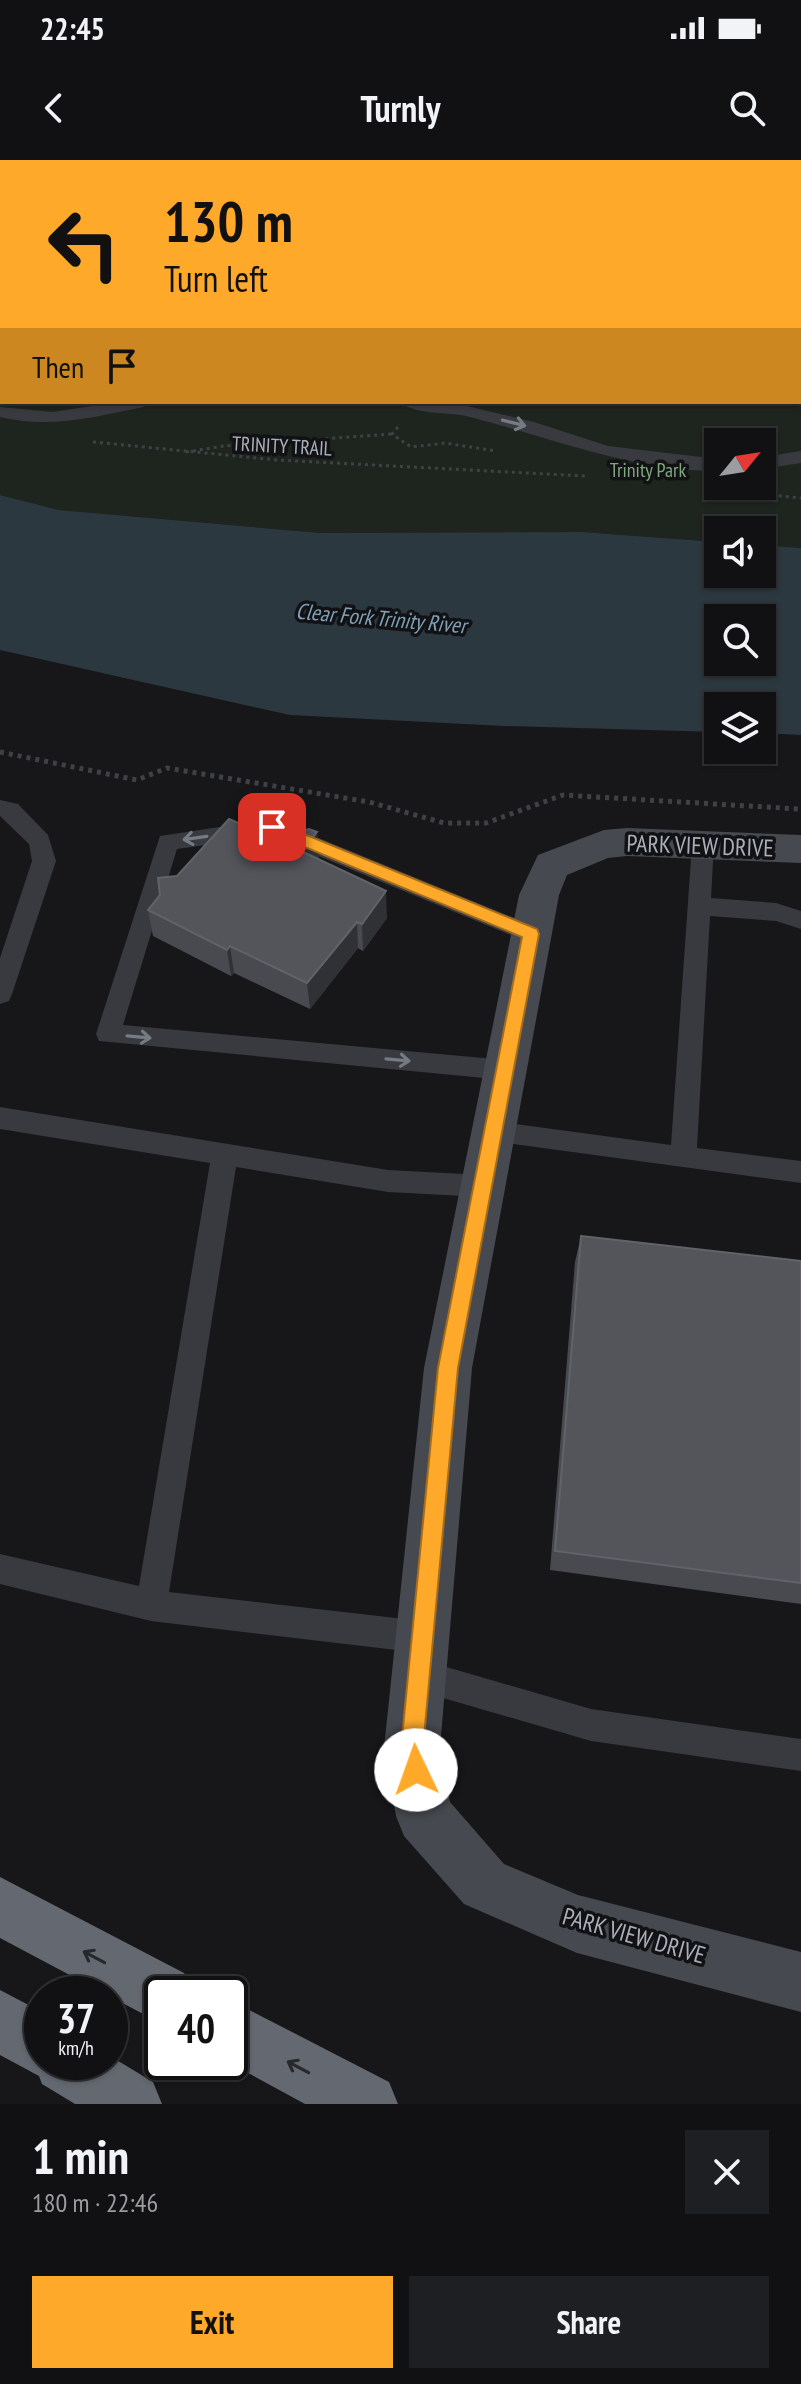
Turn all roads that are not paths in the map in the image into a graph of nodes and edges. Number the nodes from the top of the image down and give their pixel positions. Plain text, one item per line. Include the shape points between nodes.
1 (132, 404) edge
2 (425, 404) edge
3 (0, 412) edge
4 (801, 457) edge
5 (776, 461) edge
6 (704, 465) edge
7 (0, 808) edge
8 (703, 845) junction
9 (801, 849) edge
10 (699, 906) junction
11 (801, 920) edge
12 (531, 934) junction
13 (0, 994) edge
14 (505, 1070) junction
15 (0, 1118) edge
16 (493, 1132) junction
17 (225, 1155) junction
18 (683, 1158) junction
19 (801, 1172) edge
20 (483, 1186) junction
21 (0, 1569) edge
22 (151, 1605) junction
23 (420, 1656) junction
24 (801, 1755) edge
25 (0, 1906) edge
26 (801, 1982) edge
27 (144, 1984) edge
28 (0, 2020) edge
29 (24, 2035) edge
30 (248, 2040) edge
31 (93, 2080) edge
32 (131, 2104) edge
33 (367, 2104) edge

1 - 3 lane via 52,418
2 -> 6 lane via 528,426 605,451
4 - 5 lane
7 - 13 lane via 10,810 40,841 44,861
8 - 9 street, PARK VIEW DRIVE
8 - 10 lane
8 - 12 street, PARK VIEW DRIVE via 604,844 552,865
10 - 11 lane via 776,912
10 - 18 lane
12 - 14 street, PARK VIEW DRIVE
12 -> 14 lane via 272,827 168,842 108,1034
14 - 16 street, PARK VIEW DRIVE
15 - 17 lane
16 - 18 lane
16 - 20 street, PARK VIEW DRIVE
17 - 20 lane via 388,1181
17 - 22 lane
18 - 19 lane
20 - 23 street, PARK VIEW DRIVE via 448,1368
21 - 22 lane
22 - 23 lane
23 - 24 lane via 591,1725
23 - 26 street, PARK VIEW DRIVE via 412,1748 424,1816 484,1884 577,1924
27 -> 25 highway
28 - 29 highway
33 -> 30 highway
31 - 32 highway

